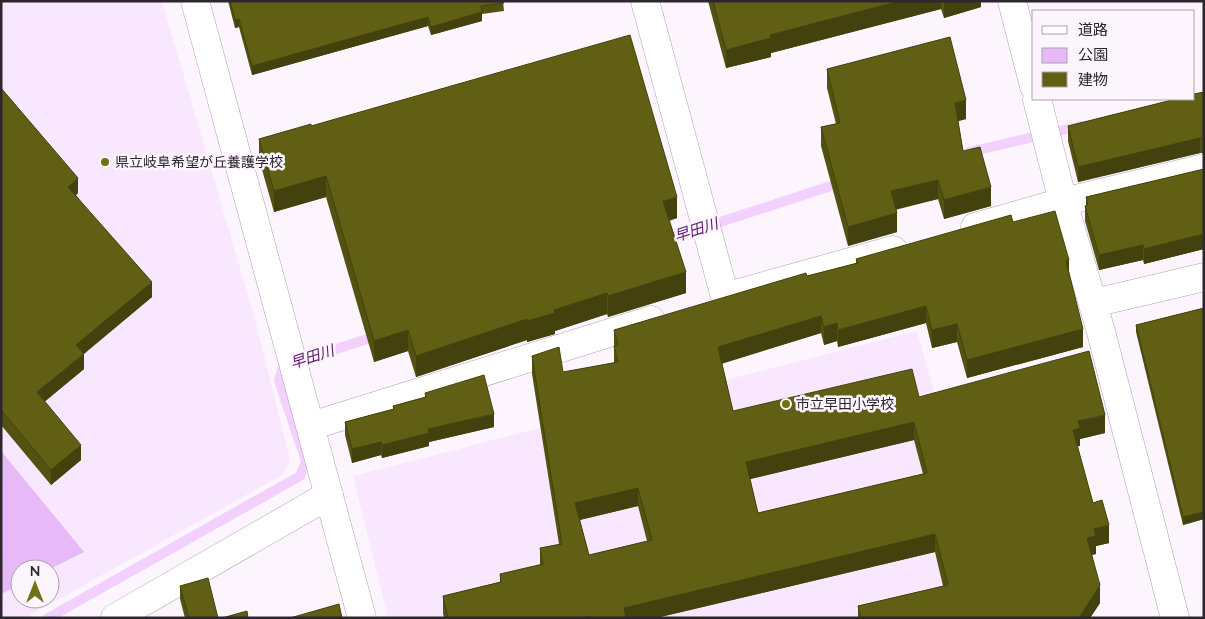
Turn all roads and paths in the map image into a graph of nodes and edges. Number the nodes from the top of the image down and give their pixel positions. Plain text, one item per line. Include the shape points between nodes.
1 (195, 1) edge
2 (645, 1) edge
3 (1012, 1) edge
4 (1032, 78) edge
5 (1037, 100) edge
6 (1204, 168) edge
7 (1063, 202) junction
8 (950, 234) edge
9 (913, 244) edge
10 (1204, 277) edge
11 (725, 297) junction
12 (1094, 303) junction
13 (311, 426) junction
14 (330, 495) junction
15 (115, 618) edge
16 (362, 618) edge
17 (1176, 618) edge

1 - 13 street
2 - 11 street
3 - 4 street
5 - 7 street
6 - 7 street
7 - 8 street
7 - 12 street
9 - 11 street
10 - 12 street
11 - 13 street
12 - 17 street
13 - 14 street
14 - 15 street
14 - 16 street

